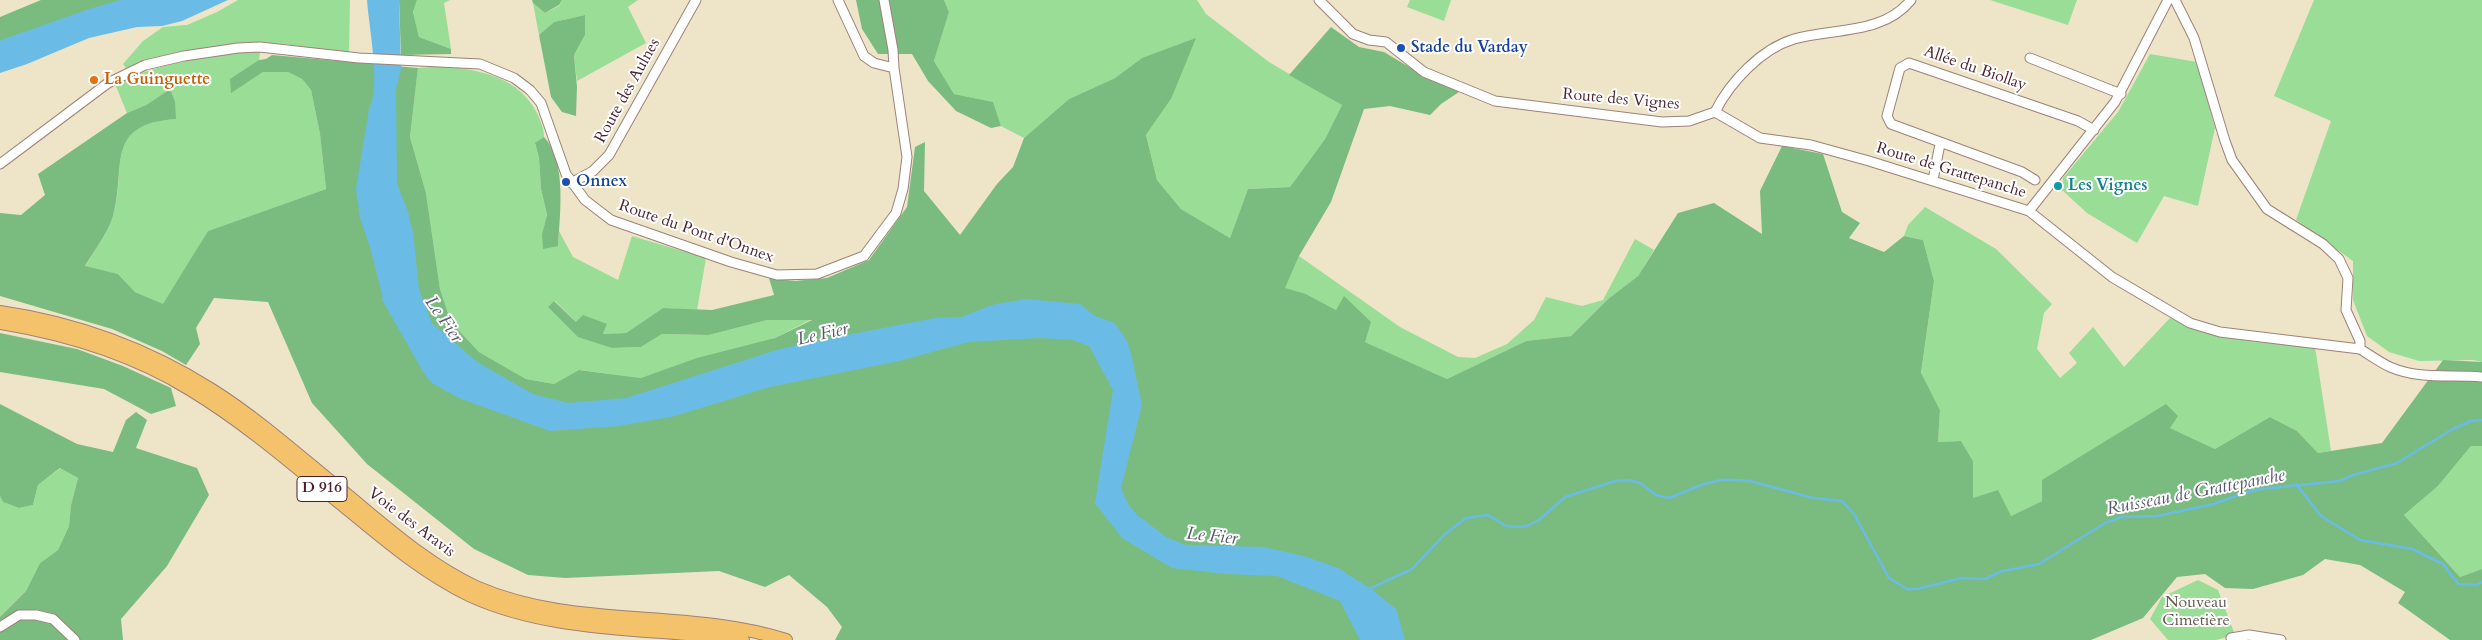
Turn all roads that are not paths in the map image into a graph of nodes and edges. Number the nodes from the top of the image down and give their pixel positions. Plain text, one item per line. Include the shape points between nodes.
1 (696, 0) edge
2 (838, 0) edge
3 (884, 0) edge
4 (1319, 0) edge
5 (1911, 0) edge
6 (2168, 0) edge
7 (2176, 0) edge
8 (2030, 58) dead end
9 (894, 68) junction
10 (2121, 94) junction
11 (1715, 112) junction
12 (2094, 130) junction
13 (1940, 144) junction
14 (0, 164) edge
15 (1933, 180) junction
16 (2034, 180) dead end
17 (571, 183) junction
18 (2028, 211) junction
19 (0, 312) edge
20 (0, 322) edge
21 (2360, 349) junction
22 (2482, 377) edge
23 (0, 627) edge
24 (2231, 638) dead end
25 (729, 639) edge
26 (74, 640) edge
27 (742, 640) edge
28 (786, 640) edge
29 (2281, 640) edge

1 - 17 street, Route des Aulnes via 609,155 593,171
2 - 9 street via 864,56 874,63
3 - 9 street, Route du Pont d'Onnex
4 - 11 street, Route des Vignes via 1354,34 1386,42 1424,72 1495,101 1662,122 1689,121
5 - 11 street via 1898,13 1881,22 1798,38 1761,56
6 - 10 street
7 - 21 street via 2194,38 2232,160 2267,209 2323,244 2339,259 2348,278 2346,310 2360,341
8 - 10 street
9 - 17 street, Route du Pont d'Onnex via 907,157 896,213 864,256 817,274 777,275 611,220 585,200
10 - 12 street
11 - 15 street, Route de Grattepanche via 1760,138 1811,145
12 - 13 street, Allée du Biollay via 2078,121 1906,63 1900,68 1888,120
12 - 18 street
13 - 15 street
13 - 16 street via 2022,172
14 - 17 street, Route du Pont d'Onnex via 97,90 129,71 184,56 238,48 284,49 359,58 480,64 505,74 530,90 541,103
15 - 18 street, Route de Grattepanche
18 - 21 street, Route de Grattepanche via 2112,277 2190,323 2240,335
19 - 28 highway, Voie des Aravis / D 916 via 90,332 147,354 191,378 257,422 423,555 476,587 558,610 708,624
20 - 25 highway, Voie des Aravis / D 916 via 93,345 139,363 190,389 263,441 401,552 469,595 544,618
21 - 22 street via 2381,363 2405,372 2438,377
23 - 26 street via 19,614 36,615 53,619
24 - 29 street via 2249,634
25 - 27 highway, Voie des Aravis / D 916

